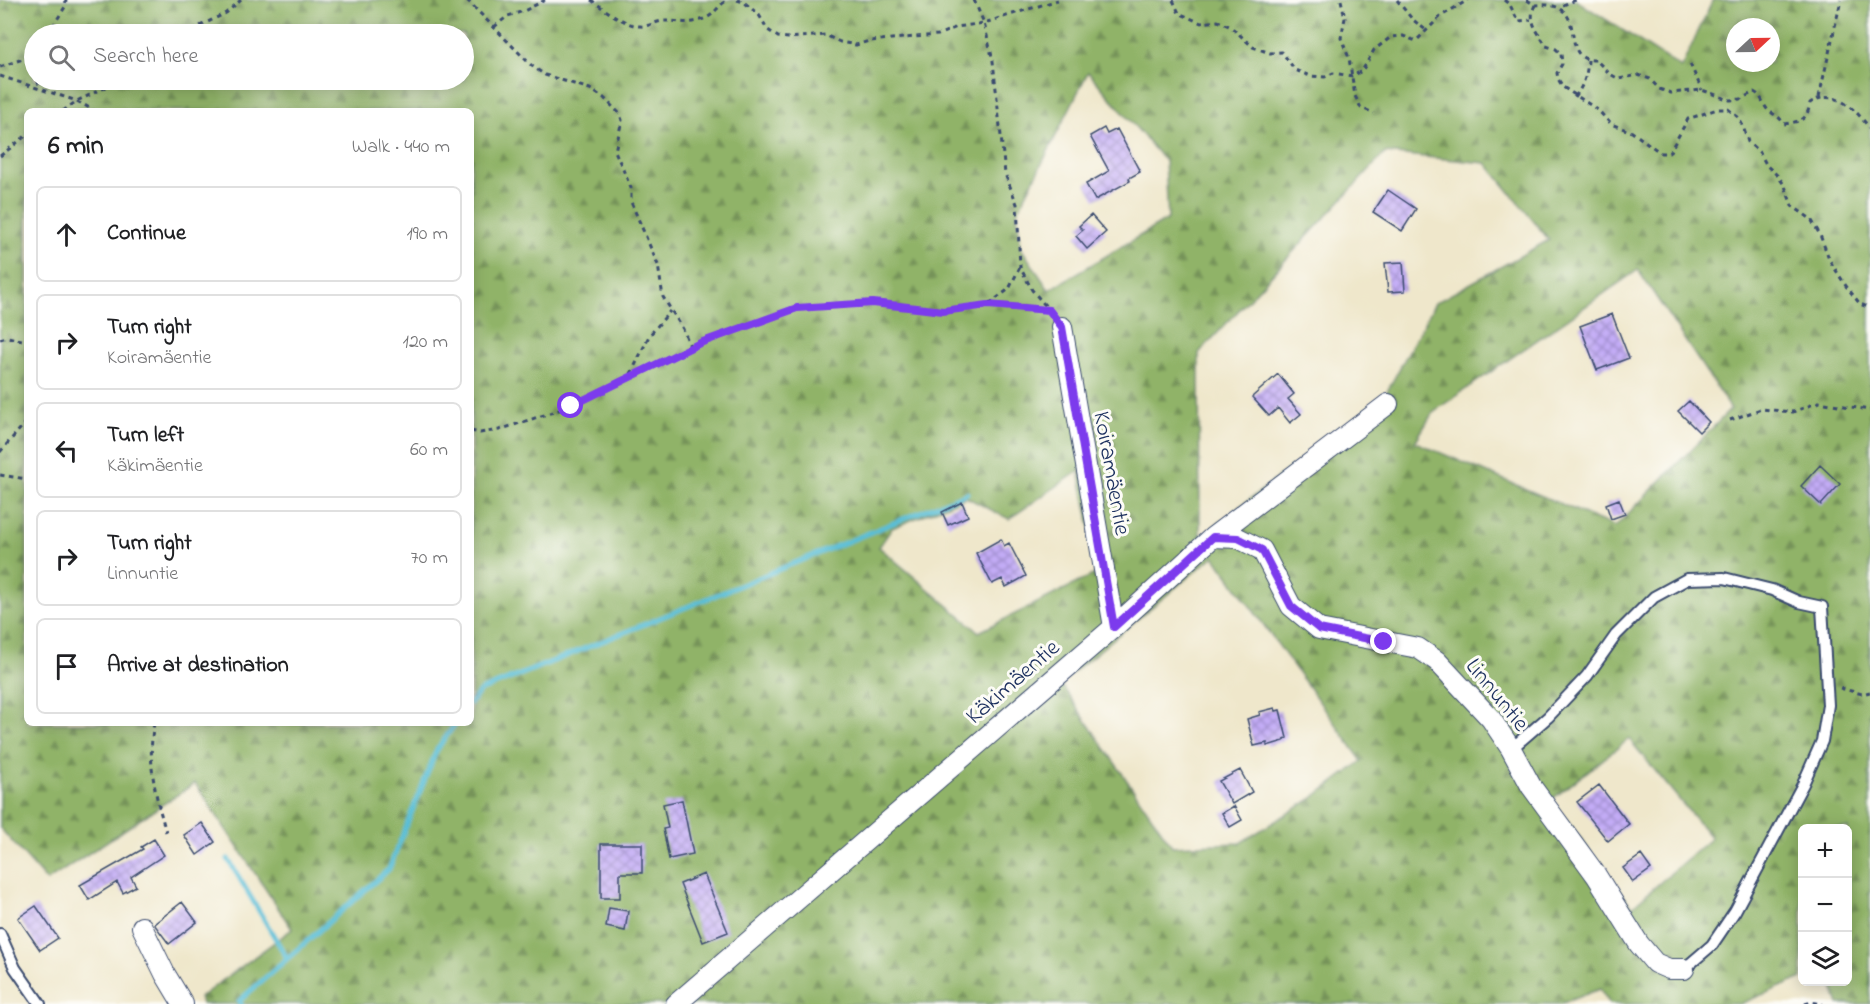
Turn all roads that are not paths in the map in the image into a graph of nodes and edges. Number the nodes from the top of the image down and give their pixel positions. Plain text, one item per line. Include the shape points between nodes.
1 (1062, 327) dead end
2 (1388, 404) dead end
3 (1213, 537) junction
4 (1114, 627) junction
5 (1511, 749) junction
6 (142, 927) dead end
7 (0, 934) edge
8 (1684, 969) joint
9 (40, 1004) edge
10 (183, 1004) edge
11 (676, 1004) edge

1 - 4 street, Koiramäentie
2 - 3 street, Käkimäentie
3 - 4 street, Käkimäentie
3 - 5 street, Linnuntie via 1238,538 1262,550 1291,606 1319,629 1418,648 1437,661 1491,719
4 - 11 street, Käkimäentie
5 - 8 street, Linnuntie via 1531,786 1640,944 1656,963 1669,969
5 - 8 lane via 1587,676 1616,635 1654,597 1687,579 1724,578 1822,607 1828,705 1822,741 1736,910 1712,945
6 - 10 street
7 - 9 lane via 15,968

